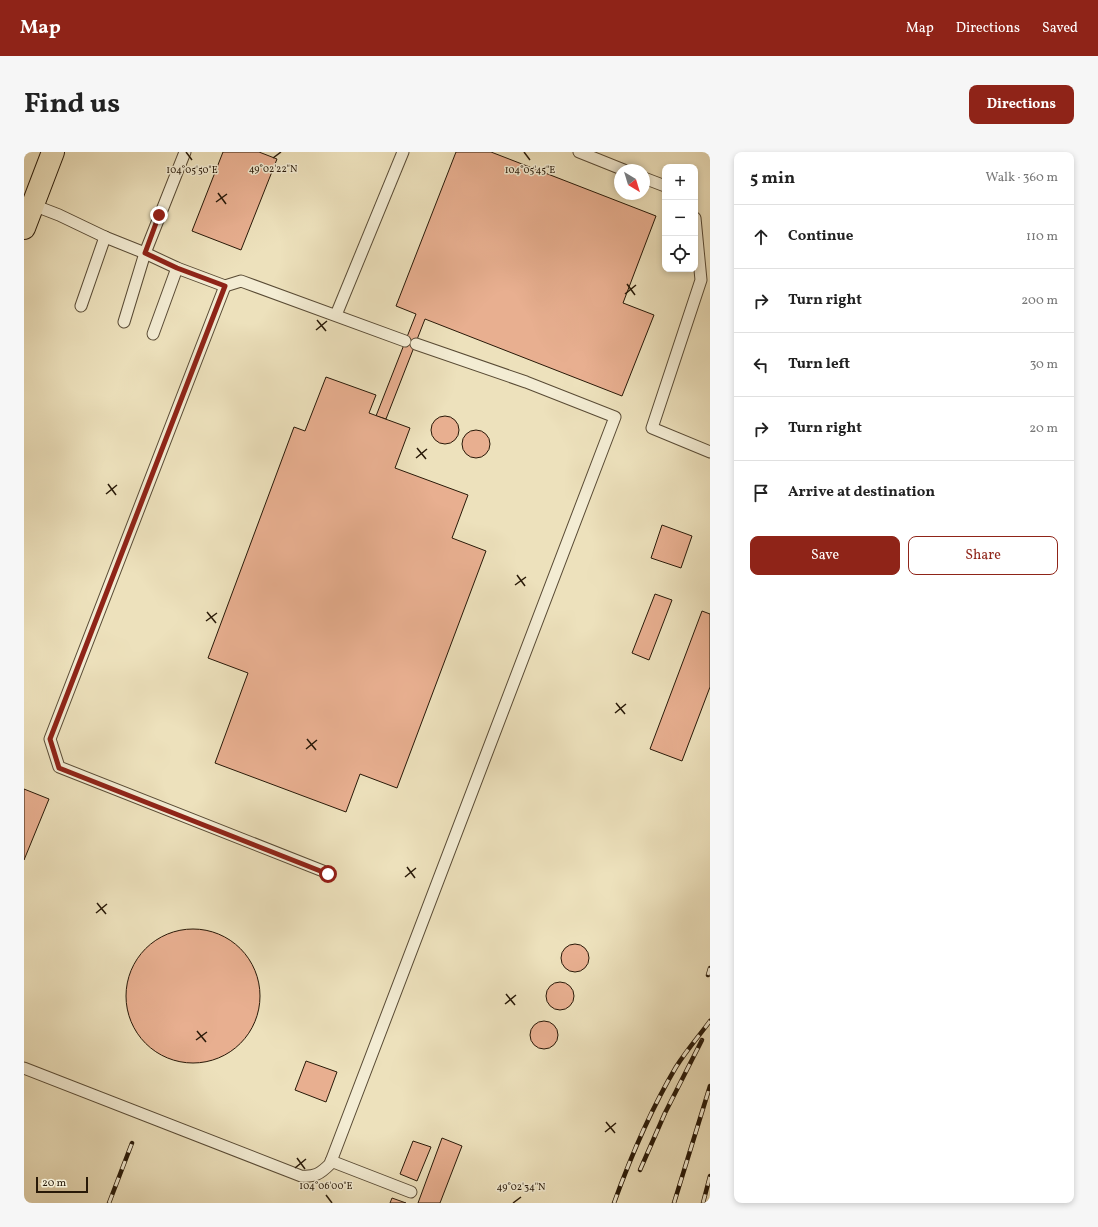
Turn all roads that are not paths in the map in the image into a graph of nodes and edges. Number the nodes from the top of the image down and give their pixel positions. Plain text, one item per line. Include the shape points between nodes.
1 (53, 152) edge
2 (185, 152) edge
3 (402, 152) edge
4 (578, 152) edge
5 (614, 166) edge
6 (650, 180) edge
7 (662, 185) edge
8 (33, 205) junction
9 (24, 228) edge
10 (697, 236) edge
11 (105, 237) junction
12 (145, 253) junction
13 (177, 268) junction
14 (225, 286) junction
15 (81, 306) dead end
16 (336, 315) junction
17 (124, 322) dead end
18 (153, 334) dead end
19 (710, 452) edge
20 (328, 874) dead end
21 (24, 1068) edge
22 (331, 1161) junction
23 (411, 1192) dead end

1 - 8 highway
2 - 12 lane
3 - 16 lane
4 - 5 lane
6 - 7 lane
8 - 9 highway
8 - 11 lane
10 - 19 lane via 701,280 652,428
11 - 12 lane
11 - 15 lane
12 - 13 lane
12 - 17 lane
13 - 14 lane
13 - 18 lane
14 - 16 lane via 241,281
14 - 20 lane via 50,739 59,768
16 - 22 lane via 526,382 615,417
21 - 22 lane via 302,1176 312,1176 322,1171
22 - 23 lane

